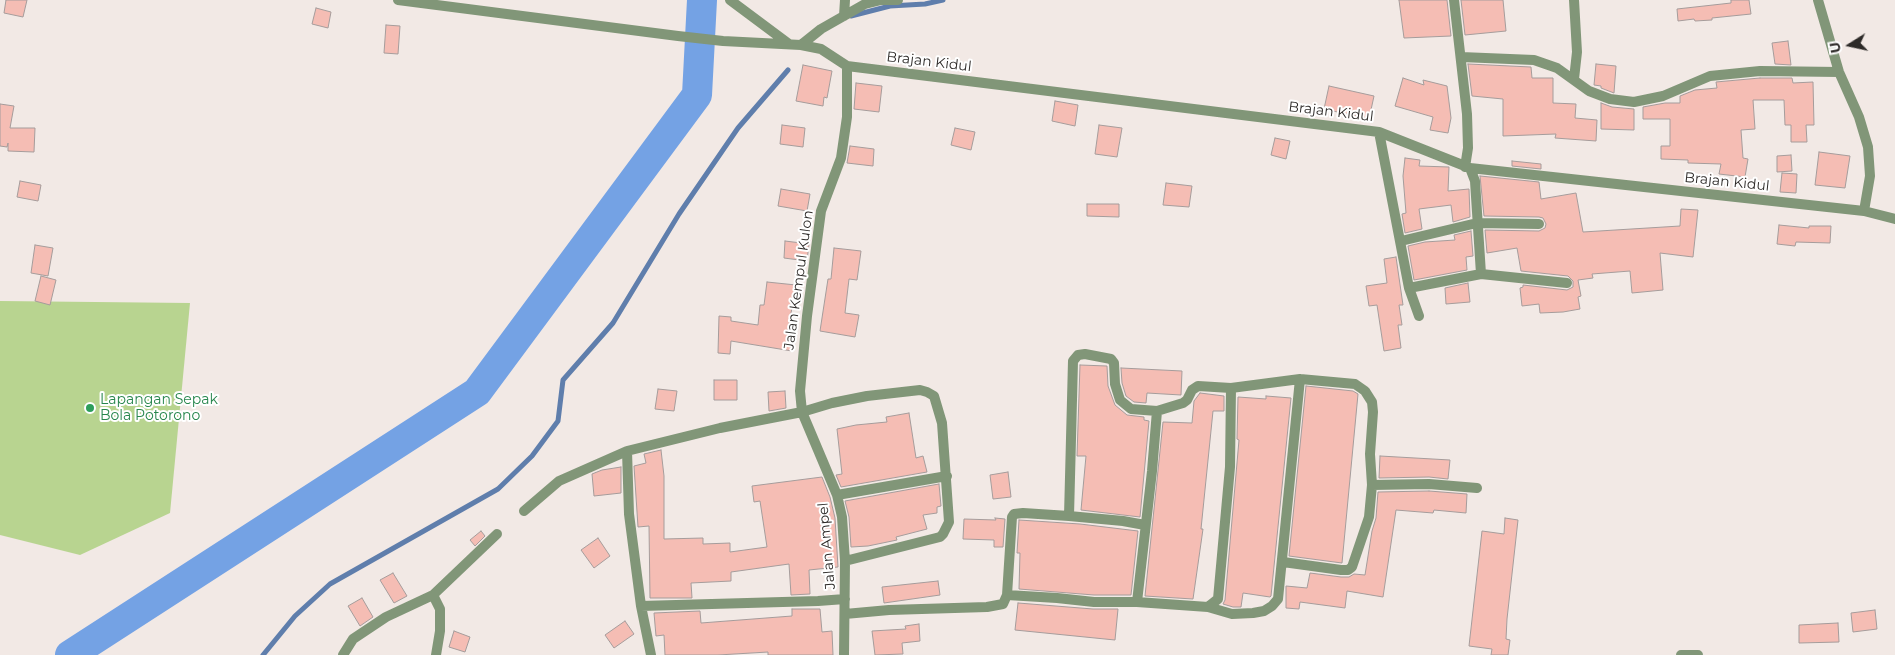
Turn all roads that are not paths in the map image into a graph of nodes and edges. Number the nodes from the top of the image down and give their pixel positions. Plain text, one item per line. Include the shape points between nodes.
1 (398, 0) edge
2 (730, 0) edge
3 (844, 0) edge
4 (898, 0) edge
5 (1454, 0) edge
6 (1574, 0) edge
7 (1818, 0) edge
8 (844, 16) junction
9 (789, 44) junction
10 (801, 45) junction
11 (1461, 57) junction
12 (847, 66) junction
13 (1839, 72) junction
14 (1574, 79) junction
15 (1379, 132) junction
16 (1467, 167) junction
17 (1864, 211) junction
18 (1895, 219) edge
19 (1477, 222) junction
20 (1539, 224) dead end
21 (1401, 241) junction
22 (1481, 274) junction
23 (1567, 283) dead end
24 (1409, 288) junction
25 (1419, 316) dead end
26 (1300, 379) junction
27 (1231, 388) junction
28 (1157, 411) junction
29 (802, 412) junction
30 (627, 451) junction
31 (947, 476) junction
32 (1372, 485) junction
33 (1477, 488) dead end
34 (838, 496) junction
35 (524, 511) dead end
36 (1069, 516) junction
37 (1145, 525) junction
38 (498, 534) dead end
39 (845, 561) junction
40 (1282, 562) junction
41 (433, 595) junction
42 (1007, 595) junction
43 (845, 599) junction
44 (1137, 602) junction
45 (642, 606) junction
46 (1208, 607) junction
47 (845, 614) junction
48 (343, 655) edge
49 (436, 655) edge
50 (651, 655) edge
51 (844, 655) edge
52 (1681, 655) edge
53 (1698, 655) edge

1 - 9 street via 678,36
2 - 9 street
3 - 8 street
4 - 8 street via 865,4
5 - 11 street
6 - 14 street via 1577,52
7 - 13 street
8 - 10 street via 820,29
9 - 10 street
10 - 12 street, Brajan Kidul via 821,49
11 - 14 street via 1534,60 1557,68
11 - 16 street
12 - 15 street, Brajan Kidul
12 - 29 street, Jalan Kempul Kulon via 847,117 841,158 821,211 807,316 800,391
13 - 14 street via 1760,71 1710,76 1663,96 1634,102 1589,91
13 - 17 street via 1868,147 1870,176
15 - 16 street, Brajan Kidul
15 - 21 street
16 - 17 street, Brajan Kidul
16 - 19 street via 1475,181
17 - 18 street, Brajan Kidul
19 - 20 street
19 - 21 street
19 - 22 street
21 - 24 street
22 - 23 street
22 - 24 street
24 - 25 street
26 - 27 street
26 - 32 street via 1355,384 1365,391 1374,412 1370,454
26 - 40 street
27 - 28 street via 1198,386 1183,403
27 - 46 street via 1230,467 1218,599
28 - 36 street via 1131,409 1120,400 1111,358 1085,354 1075,357
28 - 37 street
29 - 30 street
29 - 31 street via 867,396 927,392 934,396 942,423
29 - 34 street, Jalan Ampel
30 - 35 street via 559,481
30 - 45 street via 629,514
31 - 34 street
31 - 39 street via 949,522 940,537
32 - 33 street via 1430,484
32 - 40 street via 1369,517 1352,567 1341,570
34 - 39 street, Jalan Ampel
36 - 37 street
36 - 42 street via 1014,514
37 - 44 street
38 - 41 street
39 - 43 street, Jalan Ampel
40 - 46 street via 1278,599 1264,611 1232,614
41 - 48 street via 386,617 353,639
41 - 49 street via 440,609
42 - 44 street
42 - 47 street via 1003,604 987,607
43 - 45 street
43 - 47 street, Jalan Ampel
44 - 46 street
45 - 50 street
47 - 51 street, Jalan Ampel
52 - 53 street

